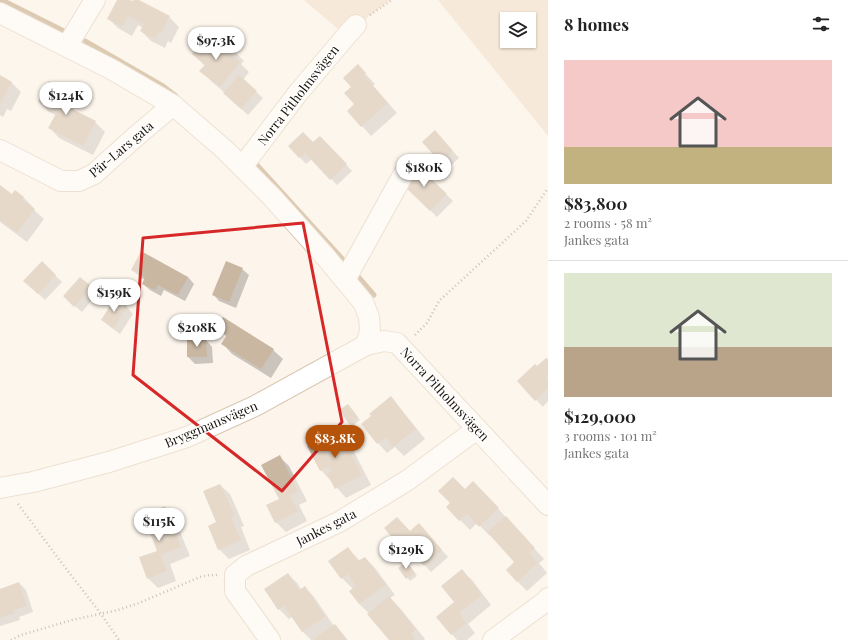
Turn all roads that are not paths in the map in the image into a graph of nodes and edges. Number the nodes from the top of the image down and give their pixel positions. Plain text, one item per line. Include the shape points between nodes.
1 (95, 0) edge
2 (0, 12) edge
3 (356, 25) road end
4 (67, 46) junction
5 (173, 105) junction
6 (0, 150) edge
7 (242, 167) junction
8 (403, 175) dead end
9 (345, 280) junction
10 (366, 345) junction
11 (476, 429) junction
12 (0, 488) edge
13 (548, 506) edge
14 (548, 598) edge
15 (270, 640) edge
16 (493, 640) edge

1 - 4 street
2 - 4 street
3 - 7 street, Norra Pitholmsvägen via 298,92
4 - 5 street
5 - 6 street, Pär-Lars gata via 94,174 79,181 62,181
5 - 7 street
7 - 9 street
8 - 9 street
9 - 10 street via 363,302 370,317
10 - 11 street, Norra Pitholmsvägen via 384,341 397,342
10 - 12 street, Bryggmansvägen via 255,406 187,437 109,462
11 - 13 street, Norra Pitholmsvägen
11 - 15 street, Jankes gata via 408,480 339,522 246,566 235,575 235,590
14 - 16 street

